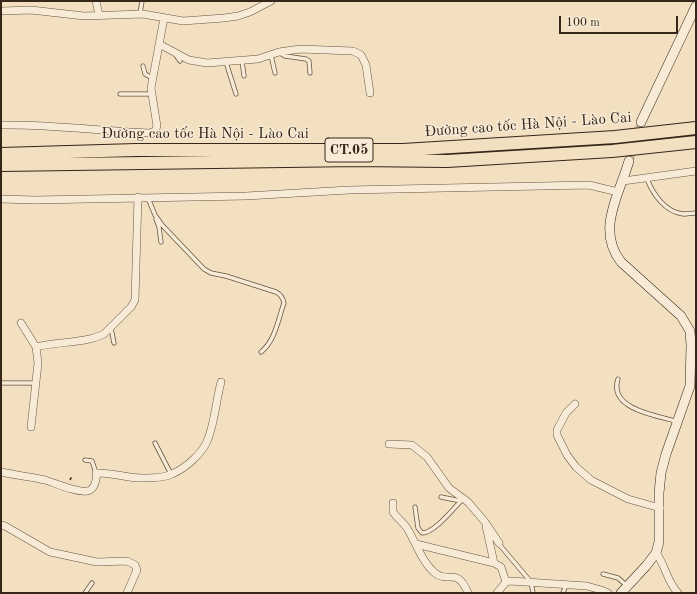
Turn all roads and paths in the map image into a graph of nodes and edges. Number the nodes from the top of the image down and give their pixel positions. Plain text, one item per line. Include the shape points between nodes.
1 (96, 1) edge
2 (142, 1) edge
3 (271, 1) edge
4 (696, 6) edge
5 (1, 11) edge
6 (140, 14) junction
7 (99, 15) junction
8 (164, 18) junction
9 (158, 44) junction
10 (173, 51) junction
11 (279, 52) junction
12 (270, 55) junction
13 (180, 61) dead end
14 (242, 61) junction
15 (226, 62) junction
16 (143, 66) dead end
17 (275, 73) dead end
18 (310, 73) dead end
19 (244, 76) dead end
20 (152, 78) junction
21 (370, 93) dead end
22 (120, 94) dead end
23 (152, 94) junction
24 (236, 94) dead end
25 (641, 122) tunnel mouth
26 (1, 125) edge
27 (696, 128) edge
28 (696, 142) edge
29 (1, 154) edge
30 (629, 161) tunnel mouth
31 (1, 166) edge
32 (696, 171) edge
33 (646, 179) junction
34 (623, 181) junction
35 (618, 192) junction
36 (138, 197) junction
37 (147, 197) junction
38 (1, 199) edge
39 (696, 213) edge
40 (155, 215) junction
41 (161, 242) dead end
42 (21, 323) dead end
43 (111, 327) junction
44 (693, 330) edge
45 (114, 343) dead end
46 (36, 347) junction
47 (261, 352) dead end
48 (618, 379) dead end
49 (221, 382) dead end
50 (1, 383) edge
51 (36, 383) junction
52 (693, 386) edge
53 (575, 404) dead end
54 (678, 422) junction
55 (31, 427) dead end
56 (155, 443) dead end
57 (390, 444) dead end
58 (85, 460) dead end
59 (1, 472) edge
60 (96, 473) junction
61 (171, 475) junction
62 (441, 497) dead end
63 (464, 502) junction
64 (393, 503) dead end
65 (415, 507) dead end
66 (660, 508) junction
67 (485, 522) junction
68 (1, 525) edge
69 (487, 543) junction
70 (416, 544) junction
71 (499, 544) junction
72 (656, 553) junction
73 (494, 563) junction
74 (135, 565) junction
75 (603, 574) dead end
76 (506, 582) junction
77 (531, 582) junction
78 (92, 583) dead end
79 (566, 585) junction
80 (628, 586) junction
81 (85, 593) edge
82 (123, 593) edge
83 (127, 593) edge
84 (468, 593) edge
85 (497, 593) edge
86 (533, 593) edge
87 (563, 593) edge
88 (608, 593) edge
89 (621, 593) edge
90 (678, 593) edge

1 - 7 street
2 - 6 lane
3 - 8 street via 250,12 224,18 179,21
4 - 25 street
5 - 7 street via 31,10 84,16
6 - 7 street
6 - 8 street
8 - 9 street
9 - 10 street
9 - 20 street
10 - 13 lane
10 - 15 street via 189,60 207,64
11 - 12 street
11 - 18 lane via 309,61
11 - 21 street via 300,49 353,51 361,55 366,65
12 - 14 street
12 - 17 lane
14 - 15 street
14 - 19 lane
15 - 24 lane
16 - 20 lane via 145,74
20 - 23 street
22 - 23 lane
23 - 26 street via 157,126 155,131 150,133 30,124
27 - 29 highway, Đường cao tốc Hà Nội - Lào Cai / CT.05 via 615,137 403,150 136,150
28 - 31 highway, Đường cao tốc Hà Nội - Lào Cai / CT.05 via 612,151 447,161 356,160
30 - 34 street
32 - 33 street
33 - 34 street
33 - 39 lane via 664,206 683,214
34 - 35 street
35 - 37 street via 589,185
35 - 44 street via 610,218 609,233 614,254
36 - 37 street
36 - 38 street
36 - 43 street via 135,300
37 - 40 lane
40 - 41 lane
40 - 47 lane via 204,269 276,292 284,300 274,334
42 - 46 street
43 - 45 lane
43 - 46 street via 104,334 86,340
44 - 52 street
46 - 51 street
48 - 54 lane via 617,391 633,409
49 - 61 street via 208,440 184,468
50 - 51 lane
51 - 55 street
52 - 54 street
53 - 66 street via 566,413 558,434 567,455 576,467 591,480 628,499
54 - 66 street via 661,473
56 - 61 lane
57 - 63 street via 412,445 427,457 449,488
58 - 60 lane via 92,461
59 - 60 street via 88,491 94,485
60 - 61 street via 144,478
62 - 63 lane
63 - 65 lane via 426,533 418,528
63 - 67 street
64 - 70 street via 390,514 406,527
66 - 72 street via 659,542
67 - 69 street
67 - 71 street
68 - 74 street via 50,552 97,562 127,561
69 - 71 lane
69 - 73 street
70 - 73 street
70 - 84 street via 430,568 439,576 456,577 465,585
71 - 77 lane
72 - 80 street
72 - 90 street via 662,561 670,584
73 - 76 street via 501,567
74 - 82 lane
74 - 83 street via 138,570
75 - 80 lane via 618,578
76 - 77 street
76 - 85 street
77 - 79 street
77 - 86 lane
78 - 81 lane
79 - 87 lane
79 - 88 street via 587,586
80 - 89 street

